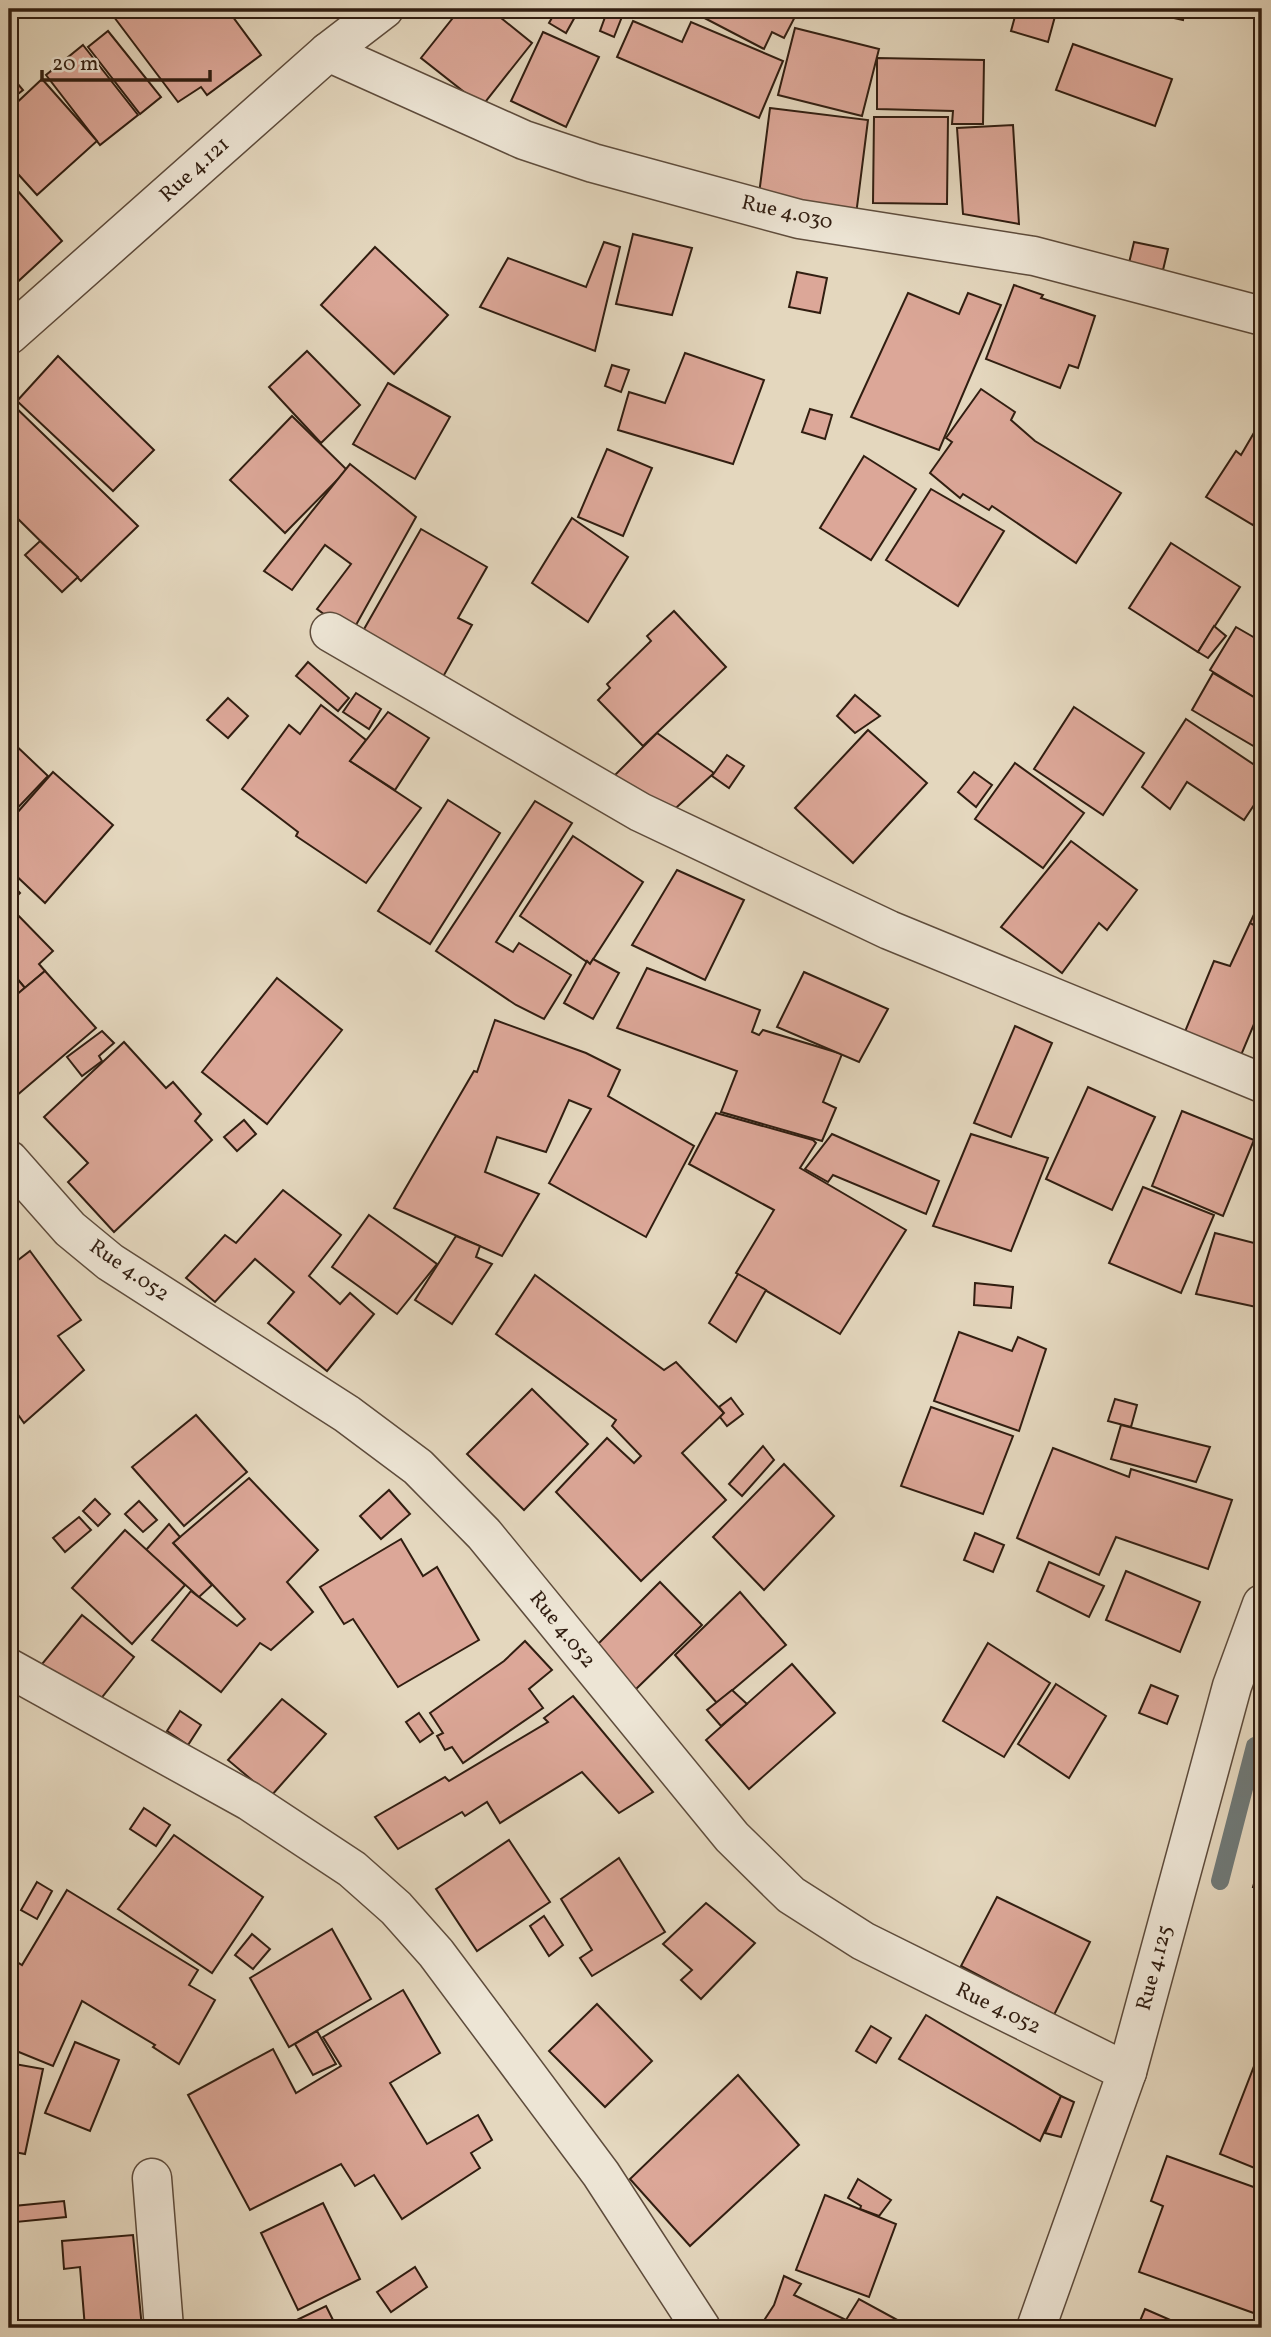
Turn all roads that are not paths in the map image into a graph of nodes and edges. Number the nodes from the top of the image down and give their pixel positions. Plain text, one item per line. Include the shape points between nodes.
1 (384, 9) edge
2 (328, 52) junction
3 (1262, 316) edge
4 (9, 335) edge
5 (330, 632) dead end
6 (1262, 1083) edge
7 (9, 1160) edge
8 (1262, 1604) edge
9 (9, 1668) edge
10 (1127, 2073) junction
11 (152, 2178) dead end
12 (164, 2328) edge
13 (701, 2328) edge
14 (1036, 2328) edge

1 - 2 street, Rue 4.121
2 - 3 street, Rue 4.030 via 524,140 593,163 799,219 1034,256
2 - 4 street, Rue 4.121
5 - 6 street via 640,812 889,930
7 - 10 street, Rue 4.052 via 70,1229 110,1262 347,1414 418,1467 484,1534 732,1837 790,1895 863,1941
8 - 10 street, Rue 4.125 via 1232,1686
9 - 13 street via 249,1801 352,1870 396,1908 436,1953 601,2174
10 - 14 street, Rue 4.125
11 - 12 street

